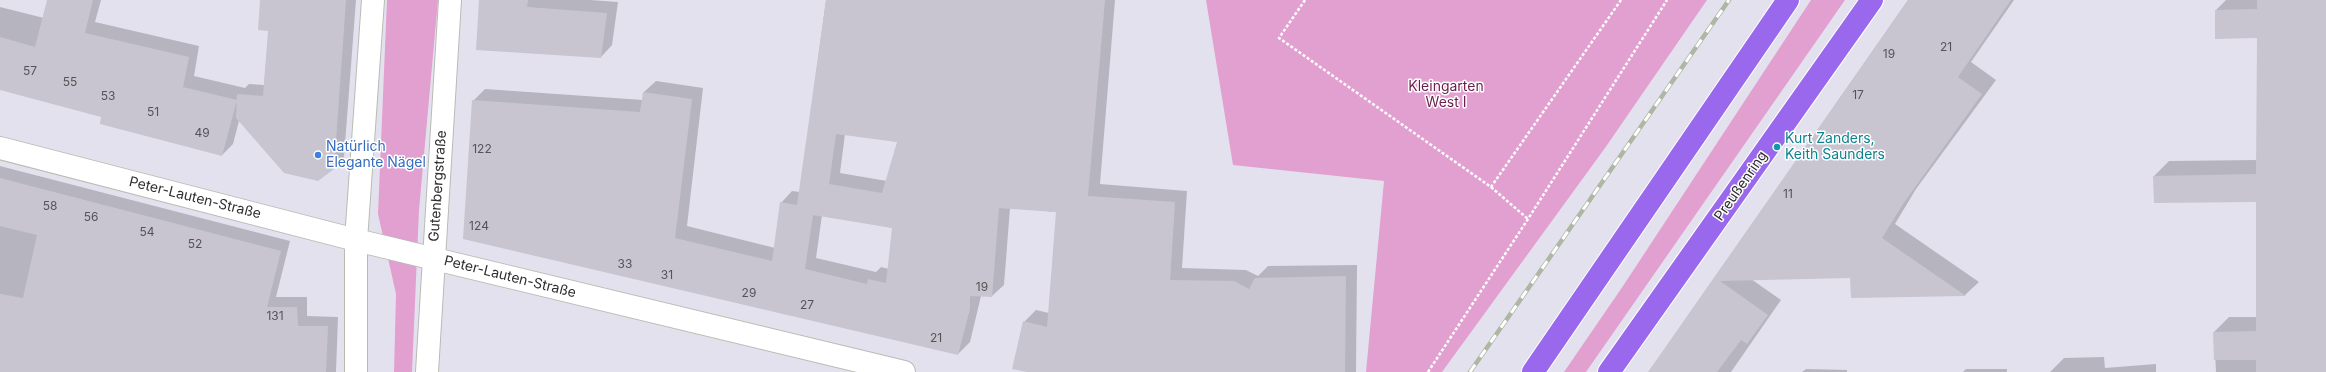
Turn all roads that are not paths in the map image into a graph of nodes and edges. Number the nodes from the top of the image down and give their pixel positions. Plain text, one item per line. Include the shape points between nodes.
1 (373, 0) edge
2 (450, 0) edge
3 (1788, 0) edge
4 (1872, 0) edge
5 (0, 148) edge
6 (356, 240) junction
7 (434, 259) junction
8 (356, 372) edge
9 (427, 372) edge
10 (904, 372) edge
11 (1533, 372) edge
12 (1609, 372) edge

1 - 6 street
2 - 7 street, Gutenbergstraße
3 - 11 main road
4 - 12 main road, Preußenring
5 - 6 street, Peter-Lauten-Straße
6 - 7 street, Peter-Lauten-Straße
6 - 8 street
7 - 9 street, Gutenbergstraße
7 - 10 street, Peter-Lauten-Straße

